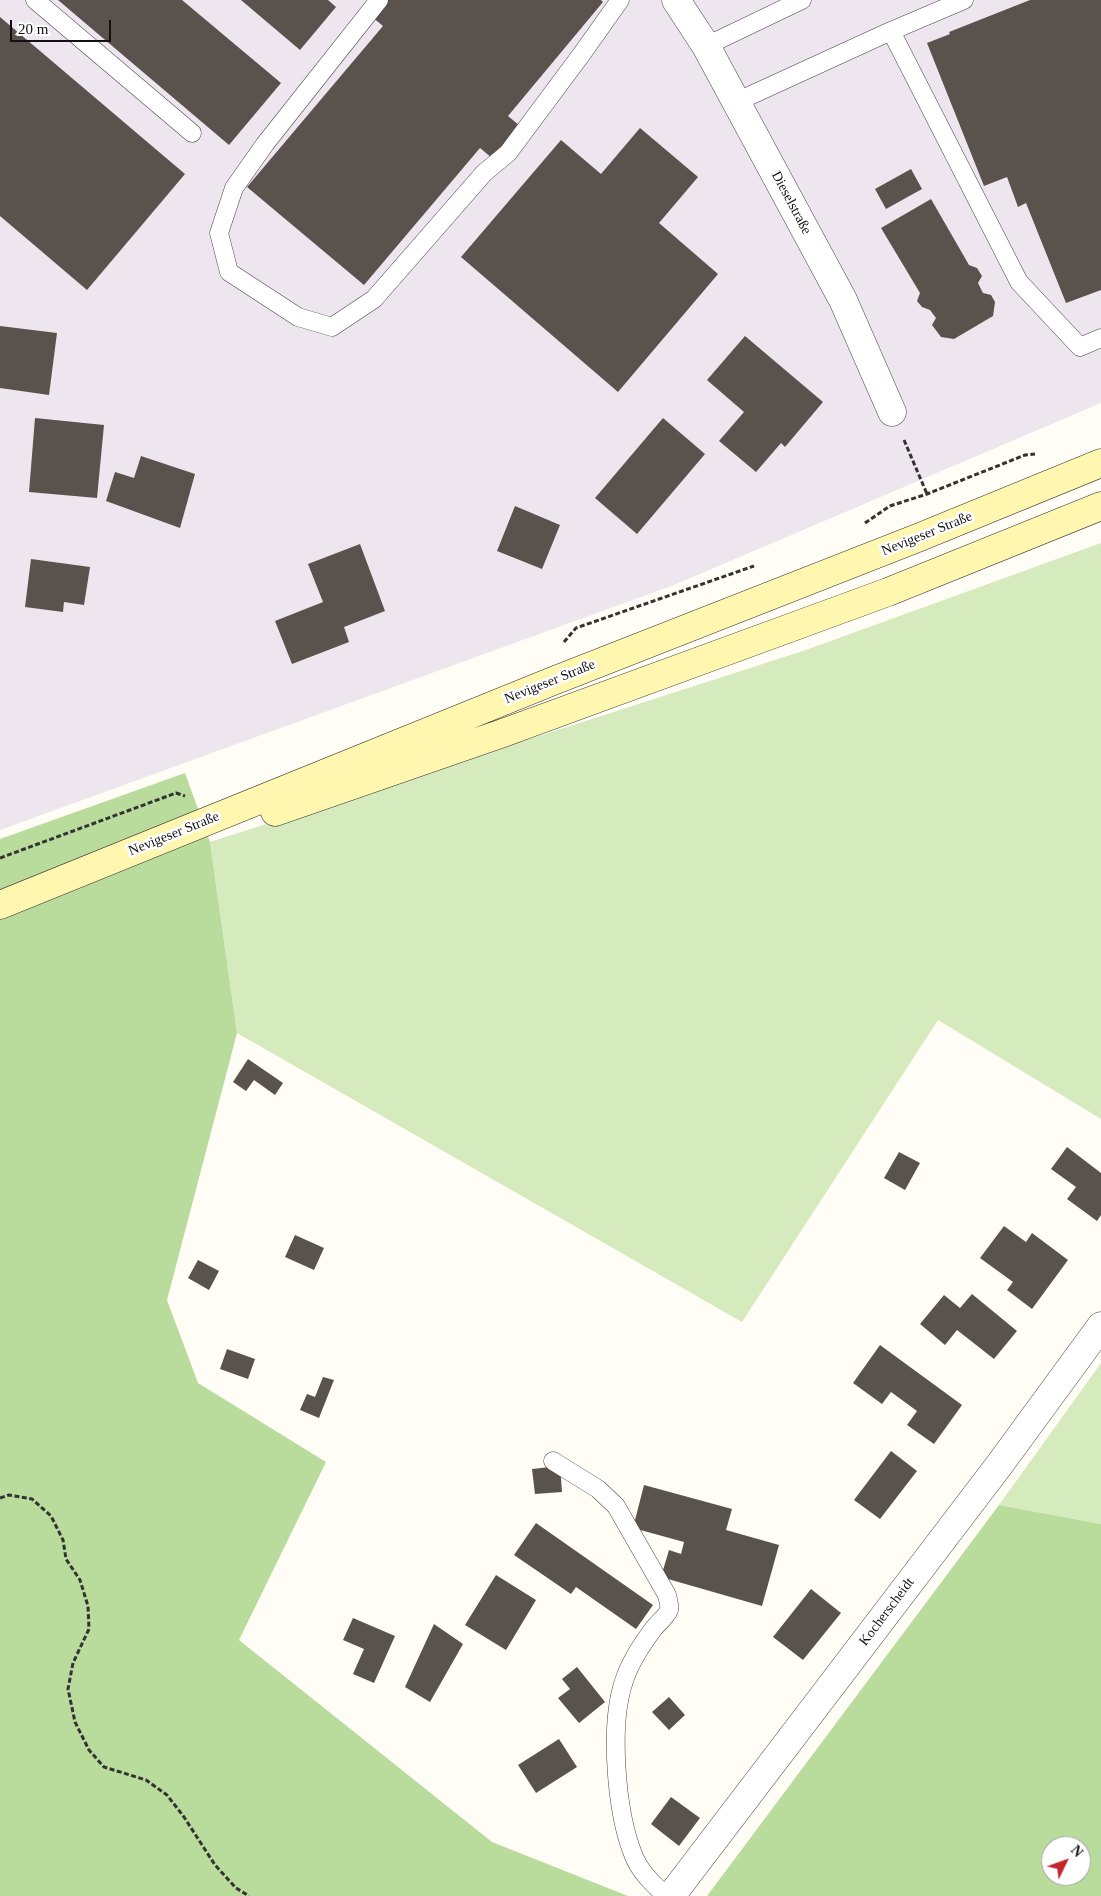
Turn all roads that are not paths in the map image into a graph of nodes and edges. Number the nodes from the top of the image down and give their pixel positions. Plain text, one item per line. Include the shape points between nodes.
1 (35, 0) edge
2 (379, 0) edge
3 (620, 0) edge
4 (676, 0) edge
5 (802, 0) edge
6 (964, 0) edge
7 (891, 31) junction
8 (706, 46) junction
9 (736, 102) junction
10 (192, 133) dead end
11 (1101, 338) edge
12 (892, 412) road end
13 (1101, 463) edge
14 (1101, 506) edge
15 (0, 906) edge
16 (1101, 1326) edge
17 (553, 1461) dead end
18 (666, 1896) edge
19 (670, 1896) edge

1 - 10 lane
2 - 3 lane via 234,188 219,234 229,272 298,317 332,327 374,299 484,174 508,153
4 - 8 street, Dieselstraße
5 - 8 lane
6 - 7 lane
7 - 9 lane
7 - 11 lane via 1019,282 1080,347
8 - 9 street, Dieselstraße
9 - 12 street, Dieselstraße via 843,300
13 - 15 main road, Nevigeser Straße via 553,680
14 - 15 main road, Nevigeser Straße via 888,592 512,730
16 - 19 street, Kocherscheidt via 1000,1464
17 - 18 lane via 598,1489 616,1506 667,1595 668,1612 643,1643 623,1681 616,1740 616,1776 631,1848 641,1869

